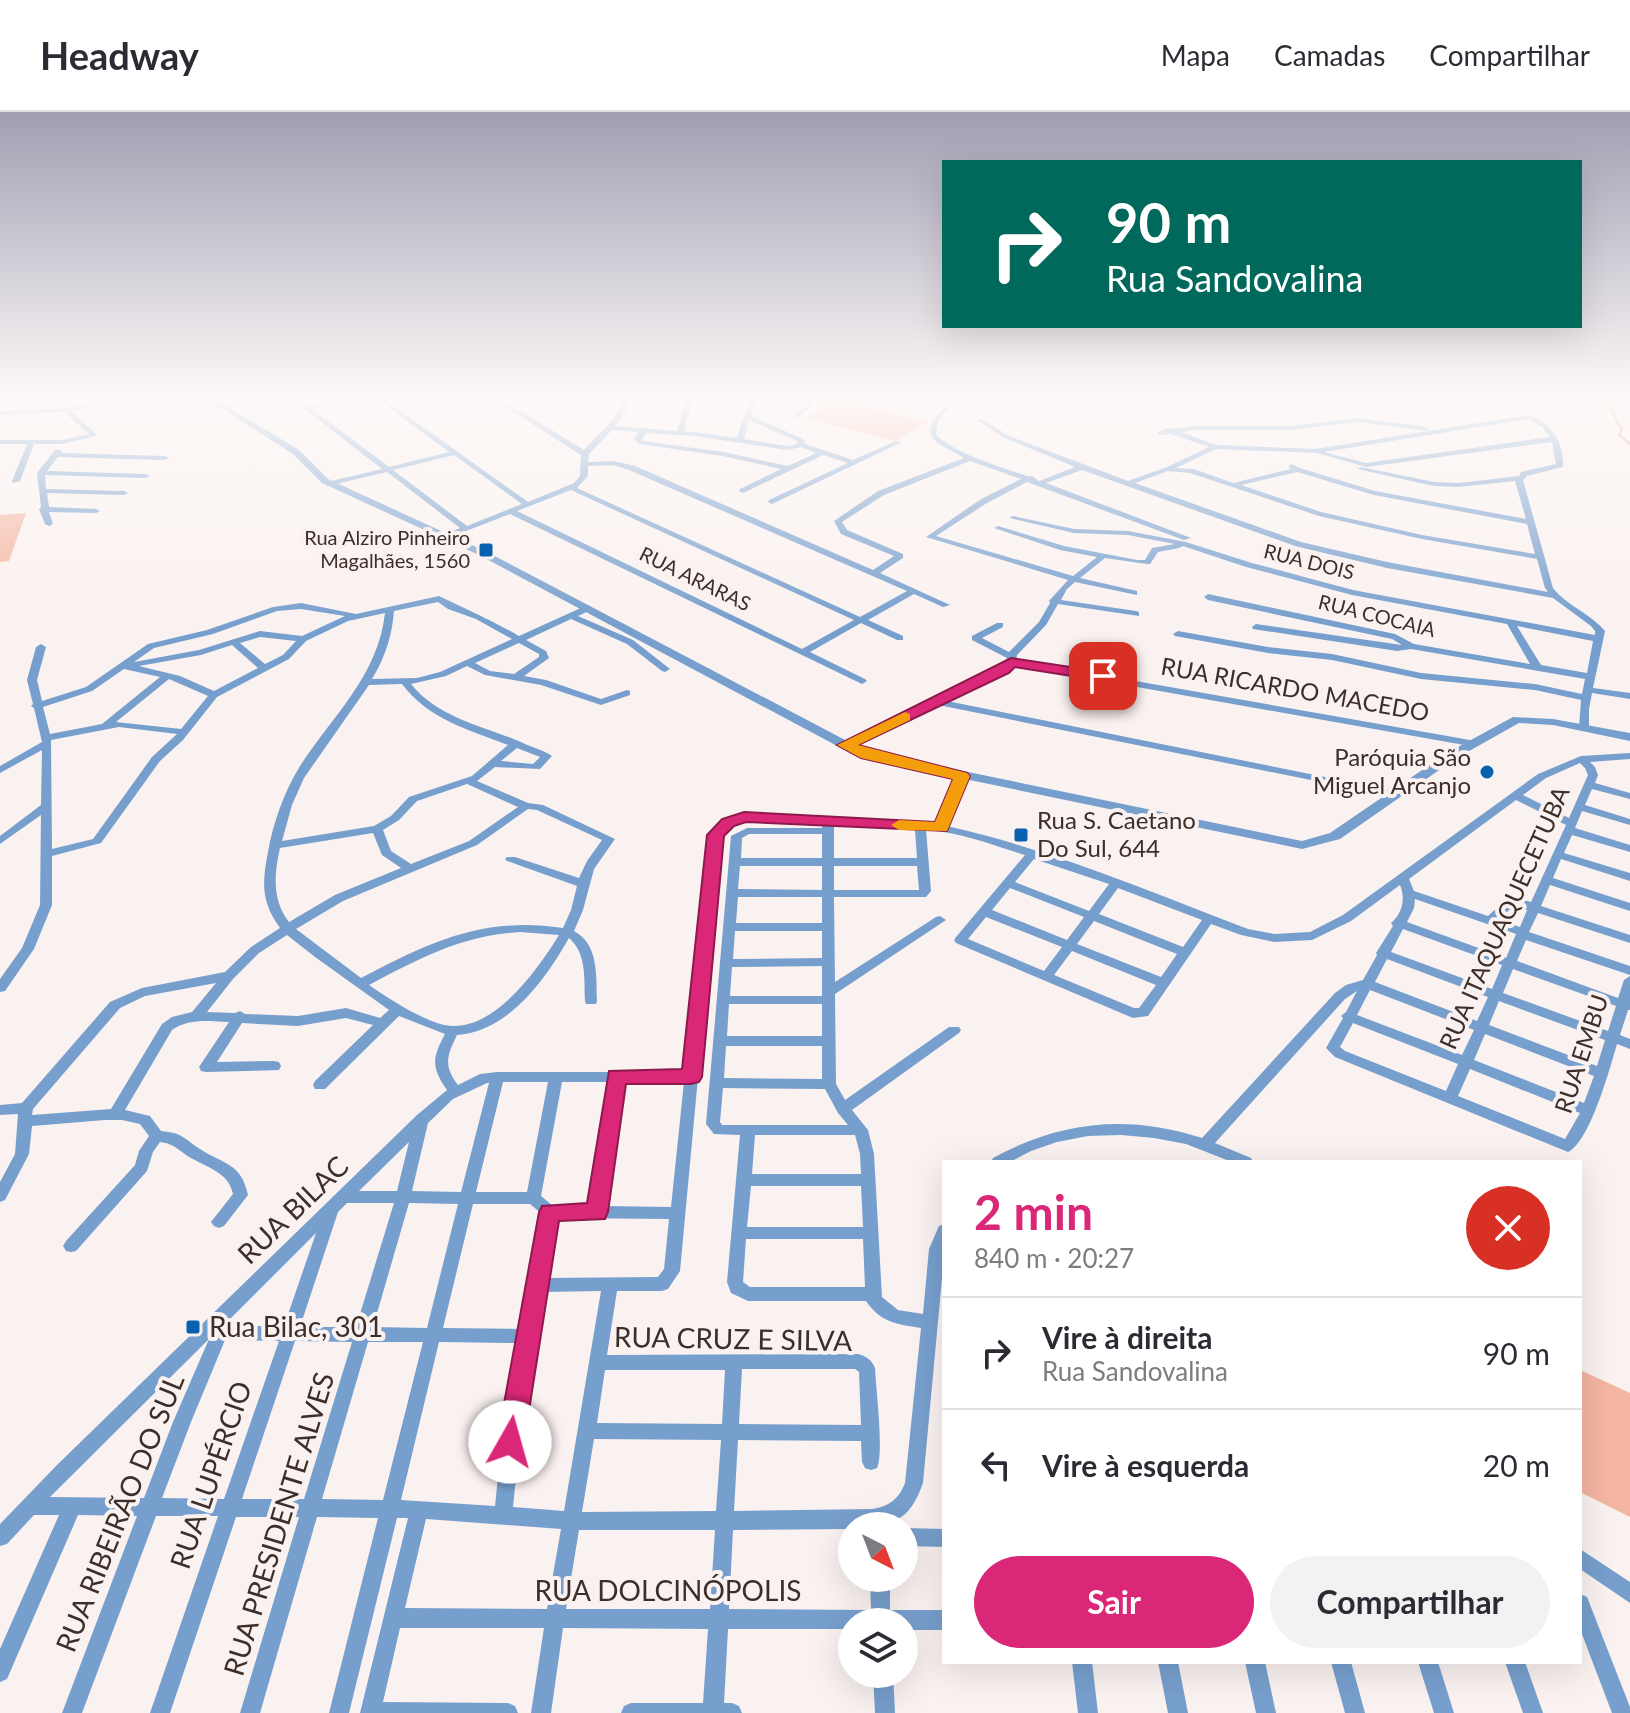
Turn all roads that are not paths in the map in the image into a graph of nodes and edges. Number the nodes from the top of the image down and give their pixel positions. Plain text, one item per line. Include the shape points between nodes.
1 (20, 472) edge
2 (313, 472) edge
3 (378, 472) edge
4 (392, 472) edge
5 (481, 472) edge
6 (585, 472) edge
7 (641, 472) edge
8 (783, 472) edge
9 (832, 472) edge
10 (934, 472) edge
11 (1010, 472) edge
12 (1070, 472) edge
13 (1094, 472) edge
14 (1160, 472) edge
15 (1192, 472) edge
16 (1281, 472) edge
17 (1306, 472) edge
18 (1372, 472) edge
19 (1539, 472) edge
20 (41, 473) joint
21 (146, 476) dead end
22 (1029, 478) junction
23 (1519, 478) junction
24 (16, 481) dead end
25 (1040, 483) junction
26 (330, 484) junction
27 (1127, 484) junction
28 (1233, 485) junction
29 (572, 488) junction
30 (44, 491) junction
31 (743, 491) dead end
32 (124, 493) dead end
33 (772, 502) dead end
34 (528, 505) junction
35 (43, 509) junction
36 (96, 511) dead end
37 (510, 511) junction
38 (1013, 518) dead end
39 (1528, 522) junction
40 (49, 524) dead end
41 (465, 528) junction
42 (998, 528) dead end
43 (448, 536) junction
44 (1191, 545) junction
45 (1207, 550) junction
46 (1103, 556) junction
47 (1541, 557) junction
48 (875, 573) junction
49 (1074, 580) junction
50 (913, 591) junction
51 (1134, 593) dead end
52 (1554, 596) junction
53 (1208, 597) dead end
54 (1053, 601) junction
55 (946, 605) dead end
56 (390, 608) junction
57 (588, 608) junction
58 (1136, 614) dead end
59 (353, 616) junction
60 (571, 616) junction
61 (858, 619) junction
62 (1511, 623) junction
63 (1000, 625) dead end
64 (1256, 627) dead end
65 (1178, 634) dead end
66 (900, 638) dead end
67 (303, 639) junction
68 (1599, 639) junction
69 (519, 640) junction
70 (234, 642) junction
71 (1411, 646) junction
72 (41, 647) dead end
73 (803, 652) junction
74 (1011, 659) junction
75 (468, 663) junction
76 (123, 666) junction
77 (1537, 667) junction
78 (264, 668) junction
79 (665, 669) dead end
80 (167, 676) junction
81 (516, 677) junction
82 (1592, 677) junction
83 (862, 681) dead end
84 (364, 682) junction
85 (405, 682) junction
86 (627, 693) dead end
87 (1588, 694) junction
88 (214, 695) junction
89 (1630, 696) edge
90 (938, 702) junction
91 (36, 706) junction
92 (105, 726) junction
93 (1584, 728) junction
94 (183, 732) junction
95 (1630, 737) edge
96 (46, 740) junction
97 (516, 743) junction
98 (1470, 743) junction
99 (845, 745) junction
100 (1630, 756) edge
101 (1581, 759) junction
102 (494, 764) junction
103 (0, 770) edge
104 (962, 776) junction
105 (468, 781) junction
106 (1588, 784) junction
107 (1395, 794) junction
108 (1515, 795) junction
109 (1630, 796) edge
110 (526, 806) junction
111 (45, 807) junction
112 (1579, 807) junction
113 (1630, 822) edge
114 (827, 826) junction
115 (1570, 826) junction
116 (920, 827) junction
117 (941, 828) junction
118 (377, 829) junction
119 (0, 841) edge
120 (274, 846) junction
121 (1630, 849) edge
122 (1033, 853) junction
123 (47, 854) junction
124 (1559, 855) junction
125 (511, 859) dead end
126 (735, 862) junction
127 (827, 862) junction
128 (922, 862) junction
129 (411, 870) junction
130 (1630, 877) edge
131 (1403, 879) junction
132 (1548, 880) junction
133 (1007, 883) junction
134 (1116, 883) junction
135 (584, 884) junction
136 (733, 893) junction
137 (1409, 893) junction
138 (827, 894) junction
139 (1536, 907) junction
140 (1630, 907) edge
141 (983, 911) junction
142 (1093, 917) junction
143 (1209, 918) junction
144 (940, 920) dead end
145 (1490, 920) junction
146 (1397, 923) junction
147 (730, 927) junction
148 (829, 927) junction
149 (287, 928) junction
150 (566, 932) junction
151 (1523, 933) junction
152 (1630, 939) edge
153 (1070, 946) junction
154 (1184, 952) junction
155 (1382, 953) junction
156 (829, 962) junction
157 (727, 963) junction
158 (1508, 963) junction
159 (1630, 971) edge
160 (229, 976) junction
161 (1046, 977) junction
162 (1630, 980) edge
163 (1163, 983) junction
164 (360, 984) junction
165 (1366, 984) junction
166 (0, 988) edge
167 (830, 995) junction
168 (1495, 995) junction
169 (725, 1000) junction
170 (591, 1001) dead end
171 (1626, 1005) edge
172 (398, 1009) junction
173 (196, 1016) junction
174 (240, 1016) junction
175 (1348, 1016) junction
176 (384, 1024) junction
177 (1481, 1027) junction
178 (954, 1030) dead end
179 (453, 1031) junction
180 (1612, 1037) junction
181 (721, 1041) junction
182 (829, 1041) junction
183 (1630, 1044) edge
184 (1466, 1062) junction
185 (274, 1066) dead end
186 (1601, 1073) junction
187 (497, 1077) junction
188 (556, 1077) junction
189 (617, 1077) junction
190 (691, 1077) junction
191 (717, 1083) junction
192 (829, 1084) junction
193 (320, 1085) dead end
194 (455, 1091) junction
195 (1450, 1098) junction
196 (843, 1109) junction
197 (0, 1110) edge
198 (1588, 1110) junction
199 (25, 1114) junction
200 (114, 1116) junction
201 (422, 1119) junction
202 (748, 1130) junction
203 (861, 1130) junction
204 (156, 1136) junction
205 (1205, 1144) junction
206 (1002, 1160) edge
207 (1241, 1160) edge
208 (745, 1180) junction
209 (868, 1180) junction
210 (0, 1196) edge
211 (345, 1197) junction
212 (403, 1197) junction
213 (468, 1197) junction
214 (533, 1198) junction
215 (332, 1210) junction
216 (550, 1212) junction
217 (597, 1212) junction
218 (677, 1213) junction
219 (219, 1222) dead end
220 (739, 1233) junction
221 (870, 1233) junction
222 (71, 1246) dead end
223 (940, 1250) edge
224 (610, 1284) junction
225 (537, 1285) junction
226 (873, 1294) junction
227 (930, 1322) junction
228 (212, 1333) junction
229 (290, 1334) junction
230 (363, 1334) junction
231 (434, 1334) junction
232 (528, 1336) junction
233 (599, 1363) junction
234 (734, 1364) junction
235 (589, 1431) junction
236 (729, 1432) junction
237 (871, 1433) junction
238 (871, 1462) dead end
239 (29, 1506) junction
240 (72, 1507) junction
241 (151, 1507) junction
242 (230, 1508) junction
243 (310, 1508) junction
244 (391, 1509) junction
245 (419, 1509) junction
246 (897, 1512) edge
247 (503, 1516) junction
248 (571, 1521) junction
249 (724, 1522) junction
250 (838, 1523) edge
251 (0, 1537) edge
252 (918, 1537) edge
253 (942, 1538) edge
254 (1582, 1559) edge
255 (1630, 1593) edge
256 (1582, 1609) edge
257 (392, 1618) junction
258 (554, 1618) junction
259 (718, 1619) junction
260 (838, 1620) edge
261 (918, 1620) edge
262 (942, 1620) edge
263 (1082, 1664) edge
264 (1168, 1664) edge
265 (1255, 1664) edge
266 (1342, 1664) edge
267 (1429, 1664) edge
268 (1516, 1664) edge
269 (0, 1672) edge
270 (884, 1688) edge
271 (72, 1713) edge
272 (160, 1713) edge
273 (250, 1713) edge
274 (339, 1713) edge
275 (370, 1713) edge
276 (508, 1713) edge
277 (541, 1713) edge
278 (631, 1713) edge
279 (713, 1713) edge
280 (732, 1713) edge
281 (885, 1713) edge
282 (1088, 1713) edge
283 (1178, 1713) edge
284 (1266, 1713) edge
285 (1355, 1713) edge
286 (1444, 1713) edge
287 (1533, 1713) edge
288 (1622, 1713) edge

1 - 24 street
2 - 26 street
3 - 26 street
4 - 41 street
5 - 34 street
6 - 29 street
7 - 48 street
8 - 31 street
9 - 33 street
10 - 48 street via 841,517 841,529 900,556
11 - 22 street
12 - 25 street
13 - 27 street, RUA DOIS
14 - 27 street
15 - 28 street
16 - 28 street
17 - 39 street via 1386,496
18 - 23 street via 1434,484
19 - 23 street
20 - 21 street
20 - 30 street
22 - 25 street
22 - 49 street via 930,537
23 - 39 street
25 - 45 street
26 - 43 street
27 - 52 street, RUA DOIS via 1307,546
28 - 47 street via 1356,523
29 - 34 street
29 - 61 street
30 - 32 street
30 - 35 street
34 - 37 street
35 - 36 street
35 - 40 street
37 - 41 street
37 - 73 street, RUA ARARAS
38 - 44 street, RUA DOIS
39 - 47 street
41 - 43 street
42 - 46 street
43 - 57 street
44 - 45 street, RUA DOIS
44 - 46 street via 1155,550 1144,563
45 - 62 street, RUA DOIS via 1339,589
46 - 49 street
47 - 52 street
48 - 50 street
49 - 51 street
49 - 54 street
50 - 55 street
50 - 61 street
52 - 68 street via 1595,624
53 - 71 street, RUA COCAIA via 1395,637
54 - 58 street
54 - 74 street via 1043,623
56 - 59 street
56 - 69 street via 439,599
56 - 84 street via 386,636
57 - 60 street
57 - 99 street
59 - 67 street
59 - 76 street via 301,606 276,609 151,646
60 - 69 street
60 - 79 street via 630,642
61 - 66 street
61 - 73 street
62 - 68 street, RUA DOIS
62 - 77 street
63 - 74 street, RUA RICARDO MACEDO via 975,638
64 - 71 street
65 - 87 street via 1421,676
67 - 70 street via 265,633
67 - 78 street via 286,657
68 - 82 street
69 - 75 street
69 - 81 street via 545,655
70 - 76 street
70 - 78 street
71 - 77 street, RUA COCAIA
72 - 91 street via 32,680
73 - 83 street, RUA ARARAS
74 - 90 street via 1004,670
74 - 98 street, RUA RICARDO MACEDO
75 - 81 street
75 - 85 street
76 - 80 street
76 - 91 street via 89,689
77 - 82 street, RUA COCAIA
78 - 88 street
80 - 88 street
80 - 92 street
81 - 86 street via 601,702
82 - 87 street
84 - 85 street
84 - 120 street via 293,789
85 - 97 street via 445,717
87 - 89 street
87 - 93 street
88 - 94 street
90 - 99 street
90 - 107 street
91 - 96 street
92 - 94 street
92 - 96 street
93 - 95 street
93 - 98 street via 1517,719
94 - 123 street via 156,759 97,841
96 - 103 street
96 - 111 street
97 - 102 street
97 - 102 street via 545,753 544,762 533,767
98 - 107 street
99 - 104 street
100 - 101 street
101 - 106 street, RUA ITAQUAQUECETUBA via 1593,770
101 - 108 street
102 - 105 street
104 - 107 street via 1302,845 1335,836
104 - 117 street
105 - 110 street
105 - 118 street via 416,797
106 - 109 street
106 - 112 street, RUA ITAQUAQUECETUBA
108 - 115 street
108 - 131 street
110 - 129 street via 473,843
110 - 135 street via 609,839
111 - 119 street
111 - 123 street
112 - 113 street
112 - 115 street, RUA ITAQUAQUECETUBA
114 - 116 street
114 - 126 street via 741,832
114 - 127 street
114 - 190 street via 744,817 716,835
115 - 121 street
115 - 124 street, RUA ITAQUAQUECETUBA
116 - 117 street
116 - 128 street
117 - 122 street
118 - 120 street
118 - 129 street via 386,853
120 - 149 street via 267,884 271,903
122 - 133 street
122 - 134 street
123 - 166 street via 46,905 39,928
124 - 130 street
124 - 132 street, RUA ITAQUAQUECETUBA
125 - 135 street
126 - 127 street
126 - 136 street
127 - 128 street
127 - 138 street
128 - 138 street via 922,894
129 - 149 street via 339,898
131 - 137 street
131 - 143 street via 1312,936 1274,938
132 - 139 street, RUA ITAQUAQUECETUBA
132 - 140 street
133 - 141 street
133 - 142 street
134 - 142 street
134 - 143 street
135 - 150 street
136 - 138 street
136 - 147 street
137 - 145 street
137 - 146 street via 1408,908
138 - 148 street
139 - 145 street via 1509,904
139 - 151 street, RUA ITAQUAQUECETUBA
139 - 152 street
141 - 153 street
141 - 161 street via 960,940
142 - 153 street
142 - 154 street
143 - 154 street
144 - 167 street
145 - 151 street
146 - 155 street
146 - 158 street
147 - 148 street
147 - 157 street
148 - 156 street
149 - 160 street
149 - 164 street
150 - 164 street via 530,927 460,935
150 - 170 street via 585,950
150 - 179 street via 505,1013
151 - 158 street, RUA ITAQUAQUECETUBA
151 - 159 street
153 - 161 street
153 - 163 street
154 - 163 street
155 - 165 street
155 - 168 street
156 - 157 street
156 - 167 street
157 - 169 street
158 - 168 street, RUA ITAQUAQUECETUBA
158 - 171 street
160 - 173 street
160 - 199 street via 165,986 115,1005
161 - 163 street via 1138,1015
162 - 171 street, RUA EMBU
164 - 172 street
165 - 175 street
165 - 177 street
165 - 205 street via 1340,996
167 - 169 street
167 - 182 street
168 - 177 street, RUA ITAQUAQUECETUBA
168 - 180 street
169 - 181 street
171 - 180 street, RUA EMBU
172 - 176 street
172 - 179 street
173 - 174 street
173 - 200 street via 167,1027
174 - 176 street via 298,1021 346,1013
174 - 185 street via 206,1067
175 - 184 street
175 - 195 street via 1333,1048 1340,1054
176 - 193 street
177 - 184 street, RUA ITAQUAQUECETUBA
177 - 186 street
178 - 196 street
179 - 194 street via 439,1060 440,1072
180 - 183 street
180 - 186 street, RUA EMBU
181 - 182 street
181 - 191 street
182 - 192 street
184 - 195 street, RUA ITAQUAQUECETUBA
184 - 198 street
186 - 198 street, RUA EMBU
187 - 188 street, RUA BILAC
187 - 194 street, RUA BILAC
187 - 213 street
188 - 189 street, RUA BILAC
188 - 214 street
189 - 190 street, RUA BILAC
189 - 217 street
190 - 218 street
191 - 192 street
191 - 202 street via 713,1124 719,1130
192 - 196 street
194 - 201 street, RUA BILAC
195 - 198 street, RUA EMBU via 1563,1145 1576,1141
196 - 203 street
197 - 199 street
199 - 200 street
199 - 210 street via 22,1154
200 - 204 street via 147,1121
201 - 211 street, RUA BILAC
201 - 212 street, RUA PRESIDENTE ALVES
202 - 203 street
202 - 208 street
203 - 209 street
204 - 219 street via 175,1138 238,1182 241,1195
204 - 222 street via 142,1167
205 - 206 street via 1131,1130 1062,1133
205 - 207 street
208 - 209 street
208 - 220 street
209 - 221 street
211 - 212 street
211 - 215 street, RUA BILAC
212 - 213 street
212 - 230 street, RUA PRESIDENTE ALVES
213 - 214 street
213 - 231 street
214 - 216 street
215 - 228 street, RUA BILAC
215 - 229 street, RUA LUPÉRCIO
216 - 217 street
216 - 225 street
217 - 218 street
218 - 224 street via 672,1271 662,1284
220 - 221 street
220 - 226 street via 735,1282 748,1294
221 - 226 street
223 - 227 street
224 - 225 street
224 - 233 street
225 - 232 street
226 - 227 street via 888,1314
227 - 246 street via 914,1483
228 - 229 street
228 - 239 street, RUA BILAC
228 - 241 street, RUA RIBEIRÃO DO SUL
229 - 230 street
229 - 242 street, RUA LUPÉRCIO
230 - 231 street
230 - 243 street, RUA PRESIDENTE ALVES
231 - 232 street
231 - 244 street
232 - 247 street via 515,1397
233 - 234 street, RUA CRUZ E SILVA
233 - 235 street
234 - 236 street
234 - 237 street, RUA CRUZ E SILVA via 863,1363
235 - 236 street
235 - 248 street
236 - 237 street
236 - 249 street
237 - 238 street, RUA CRUZ E SILVA
239 - 240 street
239 - 251 street, RUA BILAC
240 - 241 street
240 - 269 street
241 - 242 street
241 - 271 street, RUA RIBEIRÃO DO SUL
242 - 243 street
242 - 272 street, RUA LUPÉRCIO
243 - 244 street
243 - 273 street, RUA PRESIDENTE ALVES
244 - 245 street
244 - 274 street
245 - 247 street
245 - 257 street
247 - 248 street
248 - 249 street
248 - 258 street
249 - 250 street
249 - 259 street
252 - 253 street
254 - 255 street
256 - 288 street
257 - 258 street, RUA DOLCINÓPOLIS
257 - 275 street
258 - 259 street, RUA DOLCINÓPOLIS
258 - 277 street
259 - 260 street, RUA DOLCINÓPOLIS
259 - 279 street
261 - 262 street, RUA DOLCINÓPOLIS
263 - 282 street
264 - 283 street
265 - 284 street
266 - 285 street
267 - 286 street
268 - 287 street
270 - 281 street
275 - 276 street
278 - 279 street
279 - 280 street

